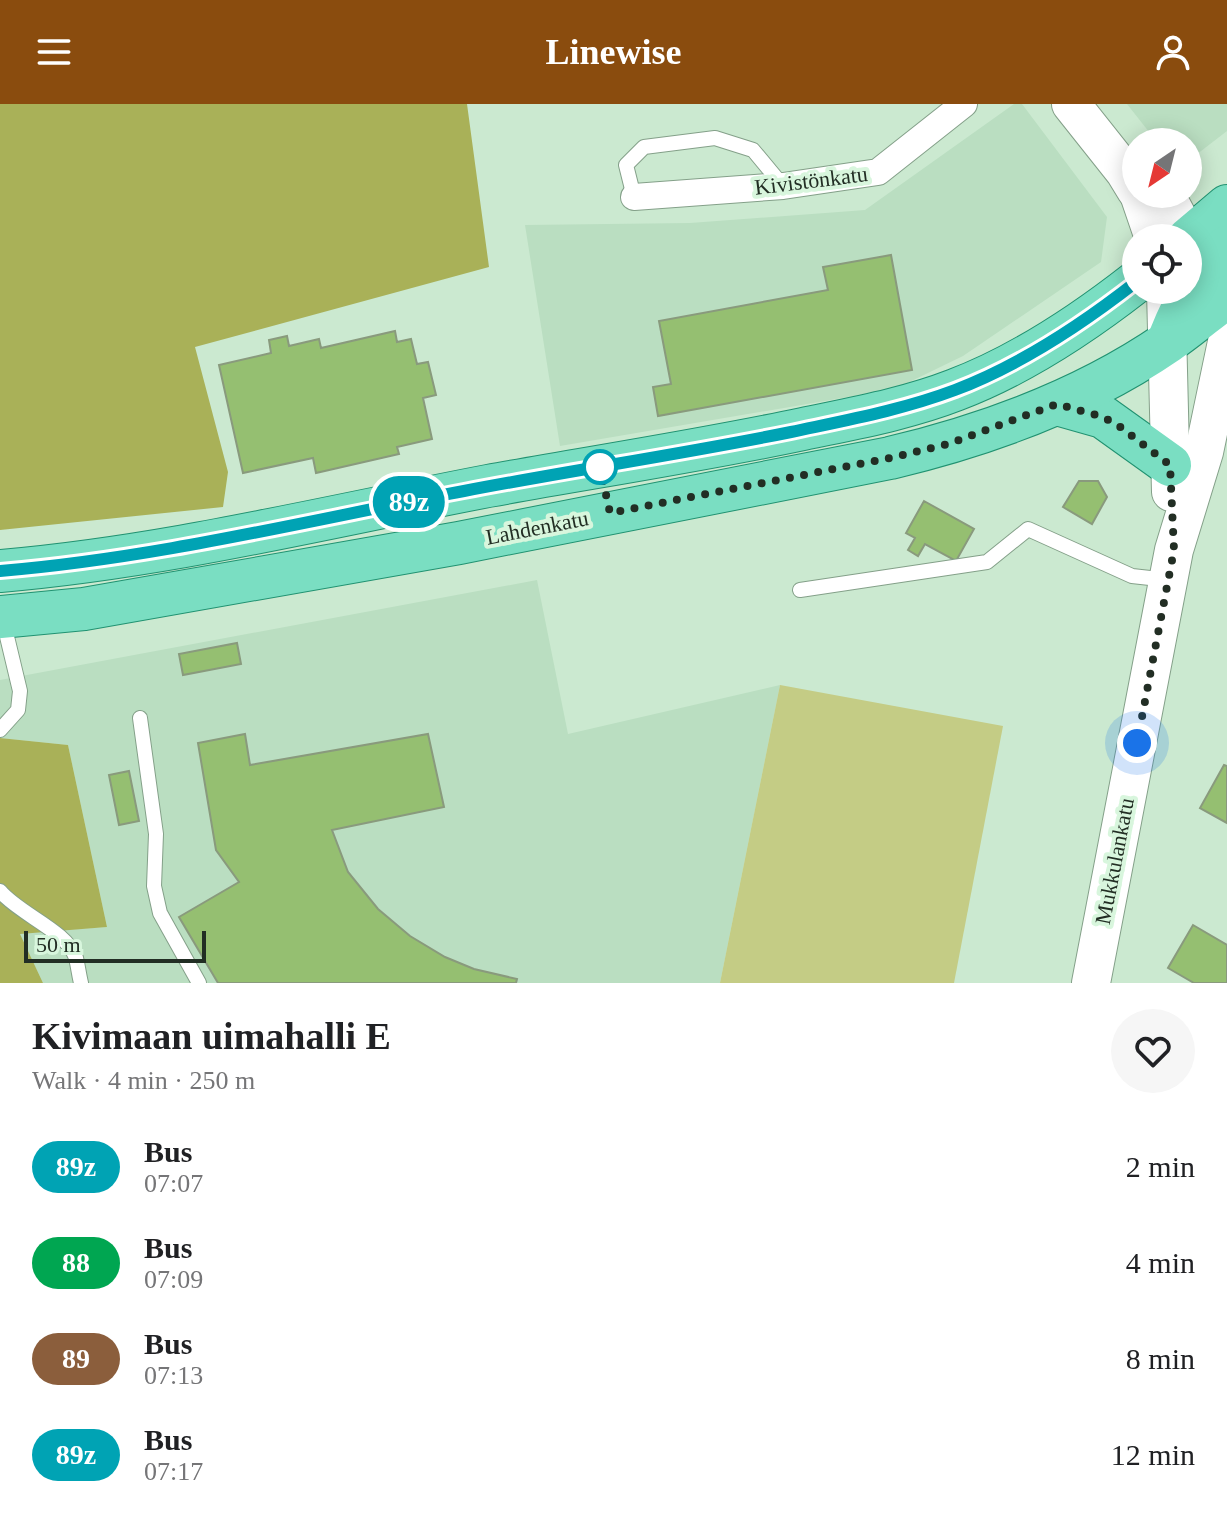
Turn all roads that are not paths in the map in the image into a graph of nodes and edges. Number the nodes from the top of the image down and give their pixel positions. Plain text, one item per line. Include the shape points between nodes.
1 (964, 104) edge
2 (1071, 104) edge
3 (1122, 166) edge
4 (783, 186) junction
5 (634, 197) joint
6 (1227, 206) edge
7 (1173, 208) edge
8 (1203, 260) edge
9 (1122, 292) edge
10 (1166, 304) edge
11 (1227, 342) edge
12 (1167, 343) junction
13 (1057, 404) junction
14 (1170, 465) junction
15 (1171, 565) junction
16 (0, 571) edge
17 (800, 590) dead end
18 (1, 612) edge
19 (140, 718) dead end
20 (0, 730) edge
21 (0, 891) edge
22 (81, 983) edge
23 (199, 983) edge
24 (1091, 983) edge

1 - 4 street, Kivistönkatu via 878,172
2 - 3 street
4 - 5 street, Kivistönkatu
4 - 5 lane via 753,150 715,138 644,147 626,165
6 - 8 main road
7 - 8 street
8 - 12 main road
9 - 16 main road via 1016,362 895,410 214,540
10 - 12 street, Mukkulankatu
11 - 15 street, Mukkulankatu via 1204,452
12 - 13 main road, Lahdenkatu
12 - 14 street, Mukkulankatu
13 - 14 main road via 1103,417
13 - 18 main road, Lahdenkatu via 948,444 890,458 444,546 84,609
14 - 15 street, Mukkulankatu
15 - 17 lane via 1132,576 1028,529 987,562
15 - 24 street, Mukkulankatu
18 - 20 lane via 20,691 18,710
19 - 23 lane via 156,834 154,886 160,913
21 - 22 lane via 66,941

